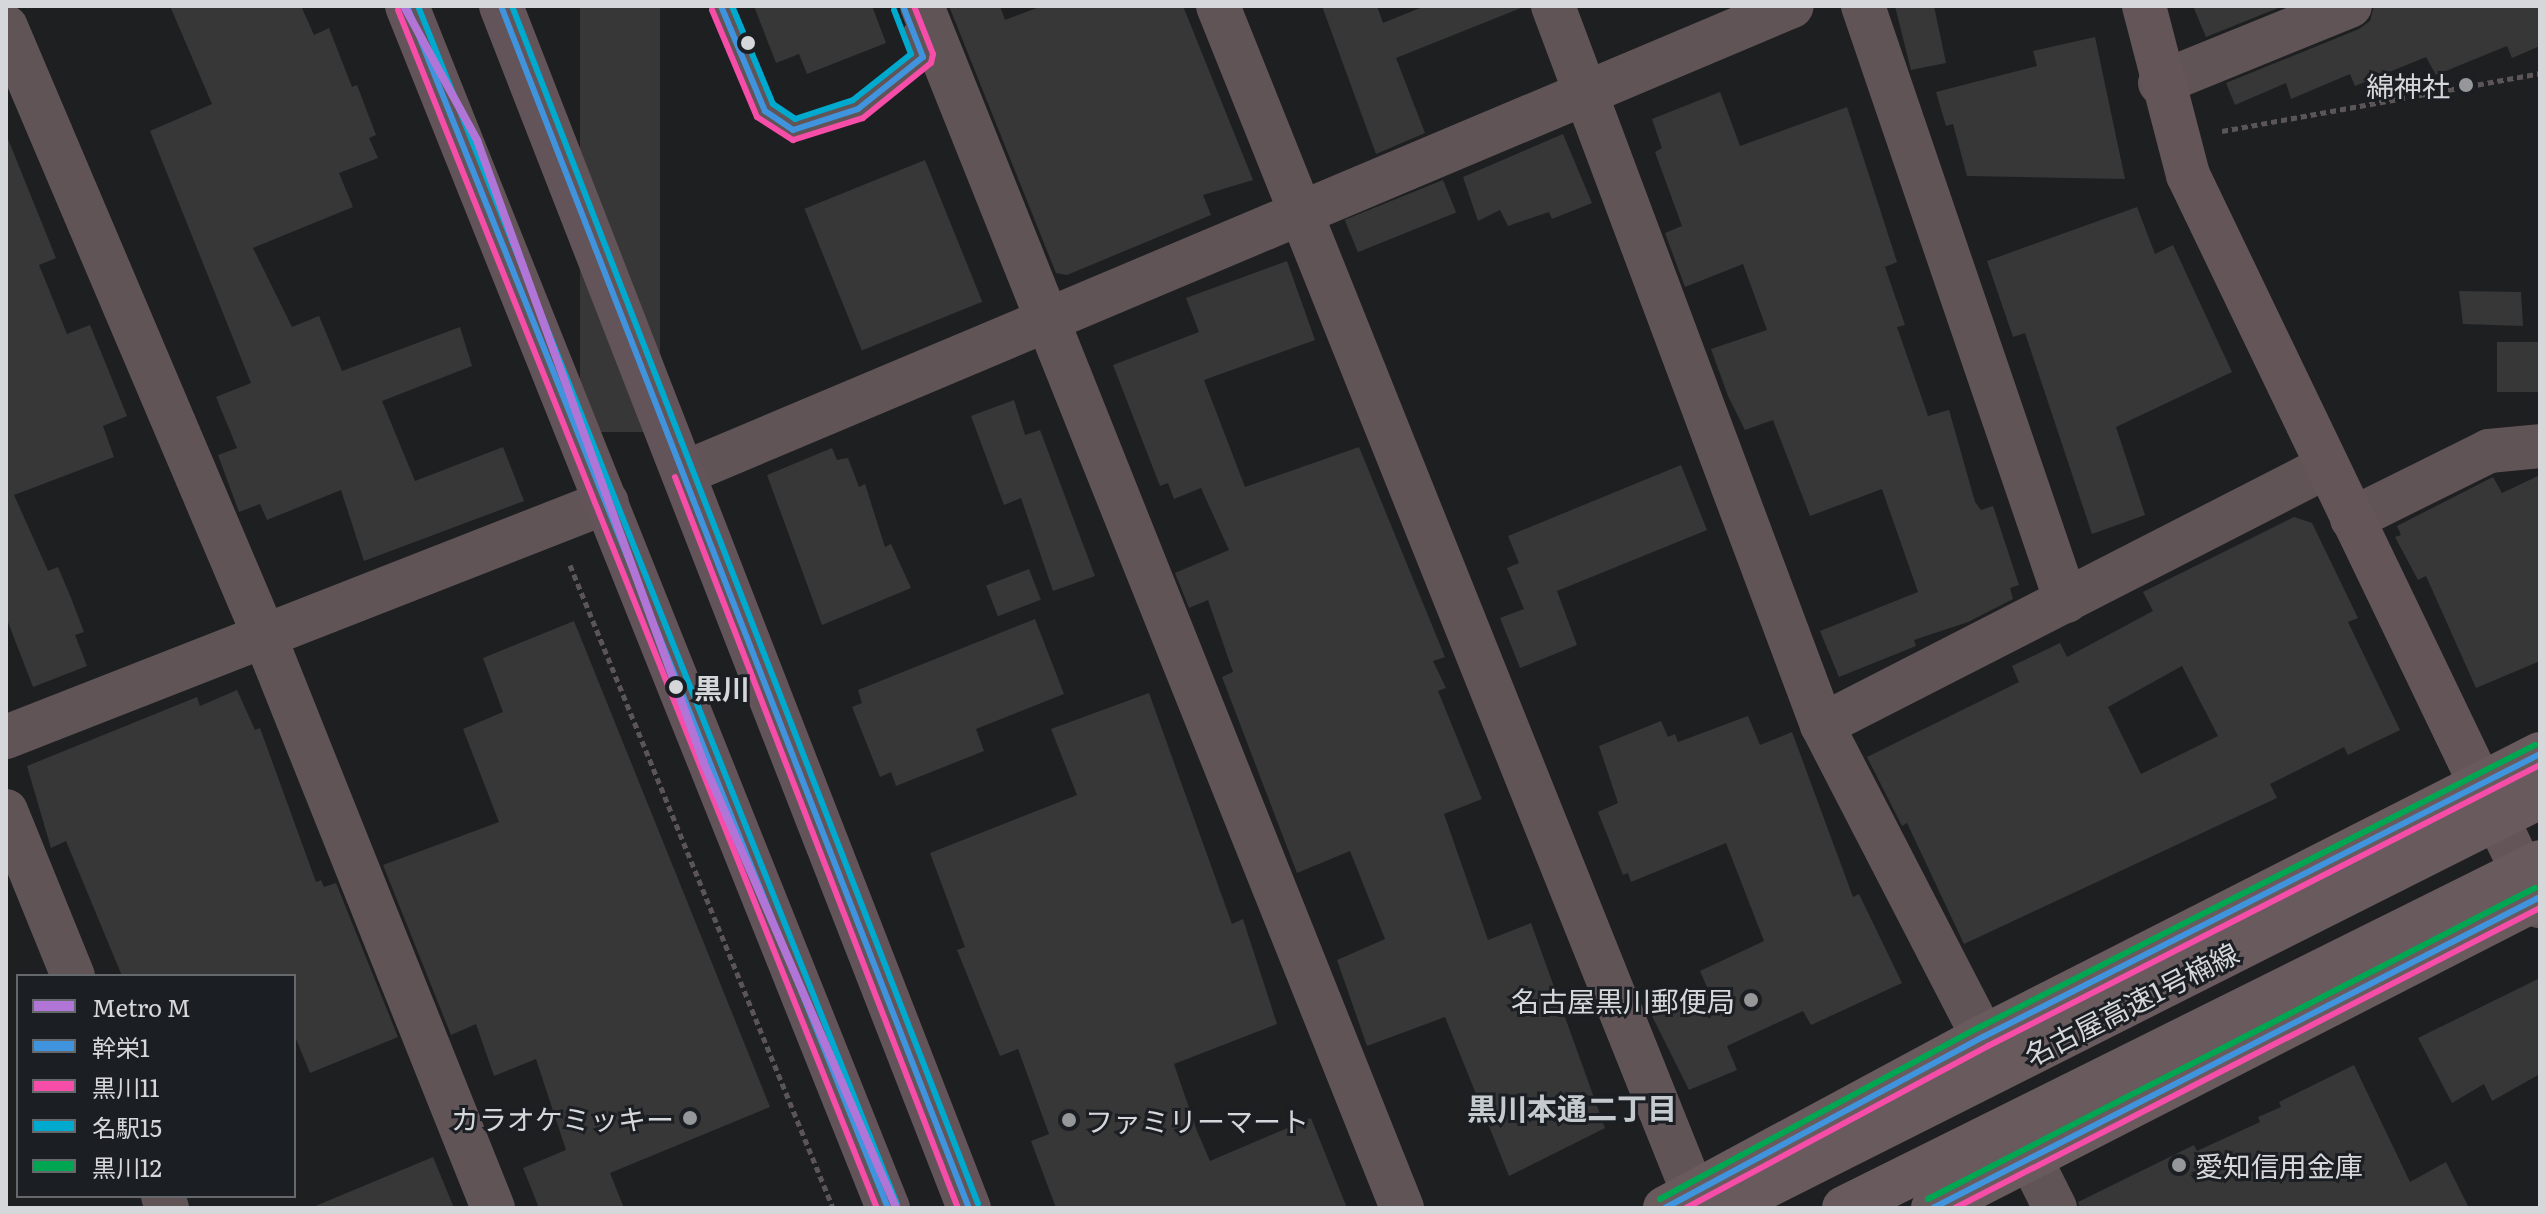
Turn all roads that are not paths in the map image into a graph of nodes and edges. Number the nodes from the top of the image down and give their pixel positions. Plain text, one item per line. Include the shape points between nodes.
1 (407, 6) edge
2 (501, 6) edge
3 (721, 6) edge
4 (903, 6) edge
5 (922, 6) edge
6 (1218, 6) edge
7 (1553, 6) edge
8 (1792, 6) edge
9 (1863, 6) edge
10 (2144, 6) edge
11 (2350, 6) edge
12 (6, 27) edge
13 (2160, 83) junction
14 (1583, 90) junction
15 (1301, 213) junction
16 (1048, 320) junction
17 (2540, 446) edge
18 (2328, 466) junction
19 (684, 473) junction
20 (607, 502) junction
21 (2352, 519) junction
22 (2066, 601) junction
23 (264, 635) junction
24 (1822, 725) junction
25 (6, 737) edge
26 (2540, 754) edge
27 (2480, 784) junction
28 (2540, 797) edge
29 (6, 811) edge
30 (2539, 892) edge
31 (72, 974) edge
32 (1983, 1037) junction
33 (2030, 1158) junction
34 (1693, 1202) edge
35 (493, 1208) edge
36 (888, 1208) edge
37 (969, 1208) edge
38 (1402, 1208) edge
39 (1844, 1208) edge
40 (1933, 1208) edge
41 (2055, 1208) edge

1 - 20 main road
2 - 19 main road
3 - 4 lane via 765,111 793,130 858,109 923,57
5 - 16 street
6 - 15 street
7 - 14 street
8 - 14 street
9 - 22 street
10 - 13 street
11 - 13 street
12 - 23 street
13 - 18 street via 2188,175
14 - 15 street
14 - 24 street
15 - 16 street
15 - 34 street
16 - 19 street
16 - 38 street
17 - 21 street via 2489,451
18 - 21 street
18 - 22 street
19 - 37 main road
20 - 23 street
20 - 36 main road
21 - 27 street
22 - 24 street
23 - 25 street
23 - 35 street
24 - 32 street
26 - 27 highway
27 - 30 street
27 - 32 highway
28 - 34 highway, 名古屋高速1号楠線, bridge
29 - 31 street
30 - 33 highway
30 - 39 highway, 名古屋高速1号楠線, bridge
32 - 34 highway
33 - 40 highway
33 - 41 street

